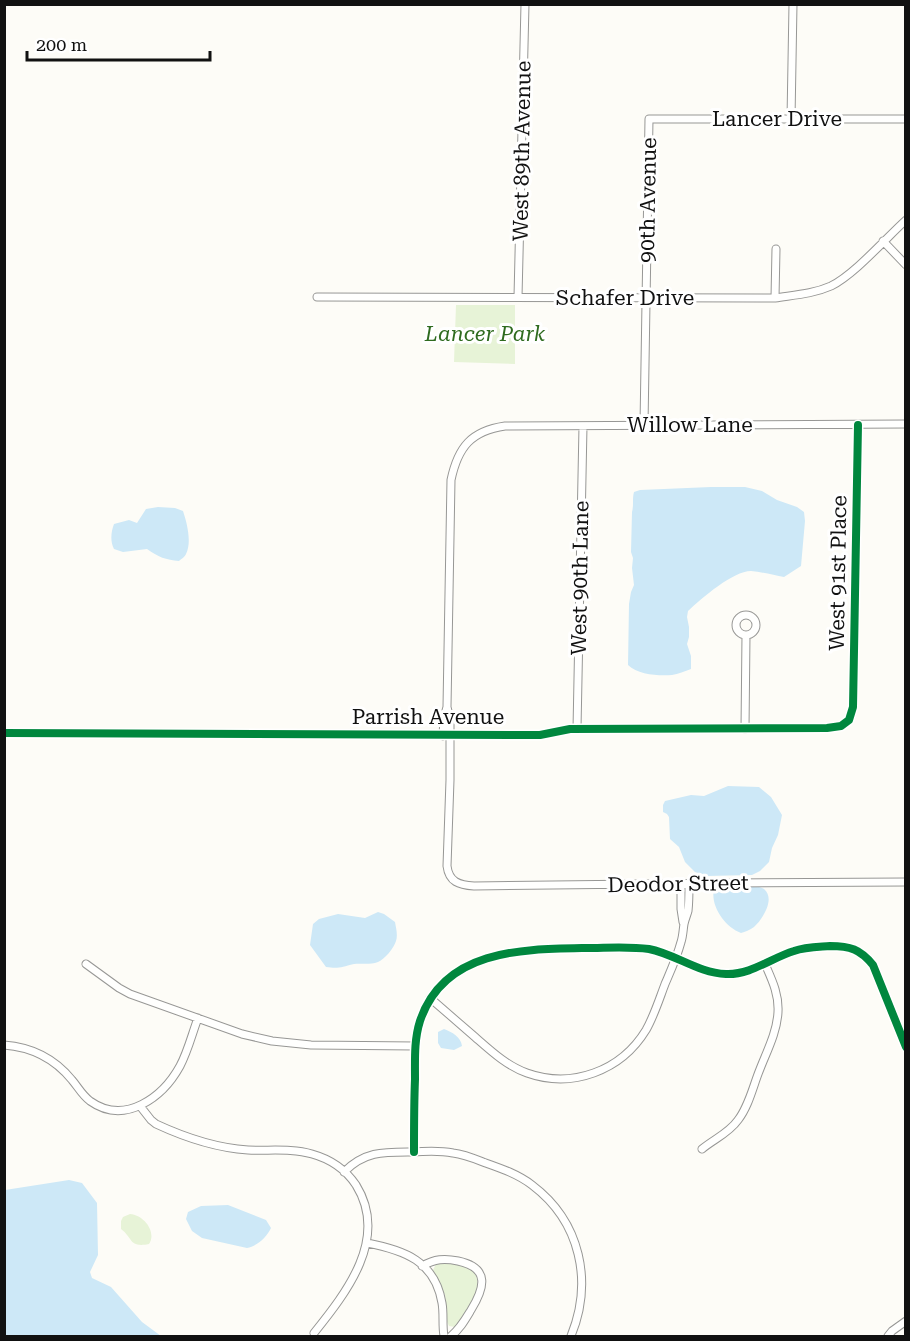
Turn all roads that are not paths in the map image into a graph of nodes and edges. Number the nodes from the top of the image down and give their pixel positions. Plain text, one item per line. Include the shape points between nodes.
1 (525, 4) edge
2 (793, 4) edge
3 (649, 119) joint
4 (791, 119) junction
5 (906, 119) edge
6 (906, 220) edge
7 (883, 241) junction
8 (776, 249) dead end
9 (906, 265) edge
10 (318, 297) dead end
11 (518, 297) junction
12 (646, 298) junction
13 (775, 298) junction
14 (906, 424) edge
15 (858, 425) junction
16 (583, 426) junction
17 (644, 426) junction
18 (746, 635) dead end
19 (849, 720) joint
20 (577, 729) junction
21 (745, 729) junction
22 (4, 734) edge
23 (446, 735) junction
24 (906, 882) edge
25 (685, 884) junction
26 (676, 959) junction
27 (86, 964) dead end
28 (765, 964) junction
29 (430, 998) junction
30 (198, 1018) junction
31 (4, 1045) edge
32 (415, 1046) junction
33 (906, 1047) edge
34 (140, 1106) junction
35 (702, 1149) dead end
36 (414, 1152) junction
37 (344, 1172) junction
38 (367, 1243) junction
39 (422, 1266) junction
40 (906, 1321) edge
41 (314, 1333) dead end
42 (444, 1336) edge
43 (451, 1336) edge
44 (571, 1336) edge
45 (888, 1336) edge

1 - 11 street, West 89th Avenue
2 - 4 street
3 - 4 street, Lancer Drive
3 - 12 street, 90th Avenue
4 - 5 street, Lancer Drive
6 - 7 street, Schafer Drive
7 - 9 street
7 - 13 street, Schafer Drive via 852,272 831,285
8 - 13 street
10 - 11 street, Schafer Drive
11 - 12 street, Schafer Drive
12 - 13 street, Schafer Drive
12 - 17 street, 90th Avenue
14 - 15 street, Willow Lane
15 - 17 street, Willow Lane
15 - 19 street, West 91st Place via 853,706
16 - 17 street, Willow Lane
16 - 20 street, West 90th Lane
16 - 23 street, Willow Lane via 490,428 464,446 454,462 447,706 450,719
18 - 21 street
19 - 21 street, Parrish Avenue via 841,726 826,728
20 - 21 street, Parrish Avenue
20 - 23 street, Parrish Avenue via 540,735
22 - 23 street, Parrish Avenue
23 - 25 street, Deodor Street via 447,866 456,883
24 - 25 street, Deodor Street
25 - 26 street via 681,909 684,924
26 - 28 street via 725,974 742,973
26 - 29 street via 636,948 504,954 462,968
26 - 29 street via 651,1021 637,1043 613,1064 577,1078 545,1078 513,1066
27 - 30 street via 130,994
28 - 33 street via 808,947 846,946 865,955 879,977
28 - 35 street via 778,1000 774,1033 739,1119
29 - 32 street
30 - 32 street via 249,1036 291,1044
30 - 34 street via 172,1078
31 - 34 street via 31,1050 51,1060 97,1105 122,1110
32 - 36 street
34 - 37 street via 156,1124 201,1141 236,1149 311,1153
36 - 37 street via 371,1155
36 - 44 street via 451,1152 504,1170 532,1185 554,1206 573,1239 582,1277 580,1308
37 - 38 street via 366,1208
38 - 39 street via 397,1249
38 - 41 street via 351,1280
39 - 42 street via 440,1294
39 - 43 street via 436,1259 448,1259 468,1263 480,1274 482,1285 477,1299
40 - 45 street

